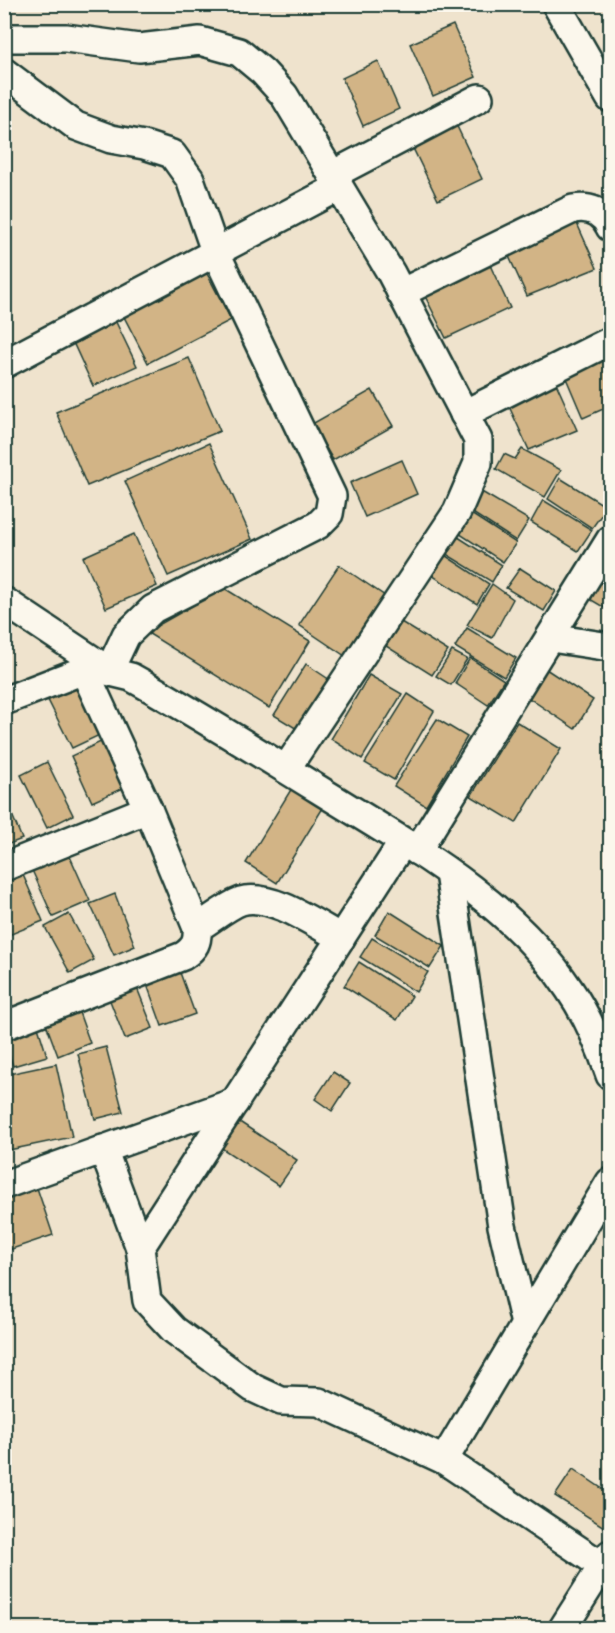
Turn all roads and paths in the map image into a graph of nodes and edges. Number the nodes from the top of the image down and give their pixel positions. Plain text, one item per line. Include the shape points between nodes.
1 (556, 4) edge
2 (4, 38) edge
3 (4, 72) edge
4 (479, 98) dead end
5 (610, 98) edge
6 (335, 181) junction
7 (610, 227) edge
8 (215, 251) junction
9 (401, 293) junction
10 (610, 341) edge
11 (4, 364) edge
12 (464, 414) junction
13 (610, 540) edge
14 (4, 601) edge
15 (551, 638) junction
16 (610, 647) edge
17 (97, 671) junction
18 (4, 700) edge
19 (286, 769) junction
20 (148, 809) junction
21 (410, 846) junction
22 (4, 867) edge
23 (449, 873) junction
24 (197, 928) junction
25 (340, 938) junction
26 (4, 1026) edge
27 (610, 1075) edge
28 (235, 1102) junction
29 (103, 1149) junction
30 (610, 1182) edge
31 (4, 1185) edge
32 (140, 1248) junction
33 (525, 1324) junction
34 (444, 1460) junction
35 (608, 1564) edge
36 (563, 1629) edge

1 - 5 street
2 - 6 street via 66,38 139,48 200,41 239,52 284,95
3 - 8 street via 76,126 111,140 172,154 190,179
4 - 6 street
6 - 8 street
6 - 9 street
7 - 9 street via 601,214 585,207 573,210
8 - 11 street
8 - 17 street via 332,496 329,514 318,525 153,609
9 - 12 street
10 - 12 street
12 - 19 street via 478,441 478,463 469,489
13 - 15 street
14 - 17 street
15 - 16 street
15 - 21 street
17 - 18 street
17 - 19 street via 131,676
17 - 20 street
19 - 21 street
20 - 22 street
20 - 24 street
21 - 23 street
21 - 25 street
23 - 27 street via 534,945 570,989 598,1040
23 - 33 street via 502,1226
24 - 25 street via 242,901 261,901 286,908
24 - 26 street via 198,940 183,956
25 - 28 street
28 - 29 street
28 - 32 street
29 - 31 street
29 - 32 street
30 - 33 street
32 - 34 street via 147,1301 158,1316 253,1388 281,1401 319,1402
33 - 34 street
34 - 35 street
35 - 36 street

